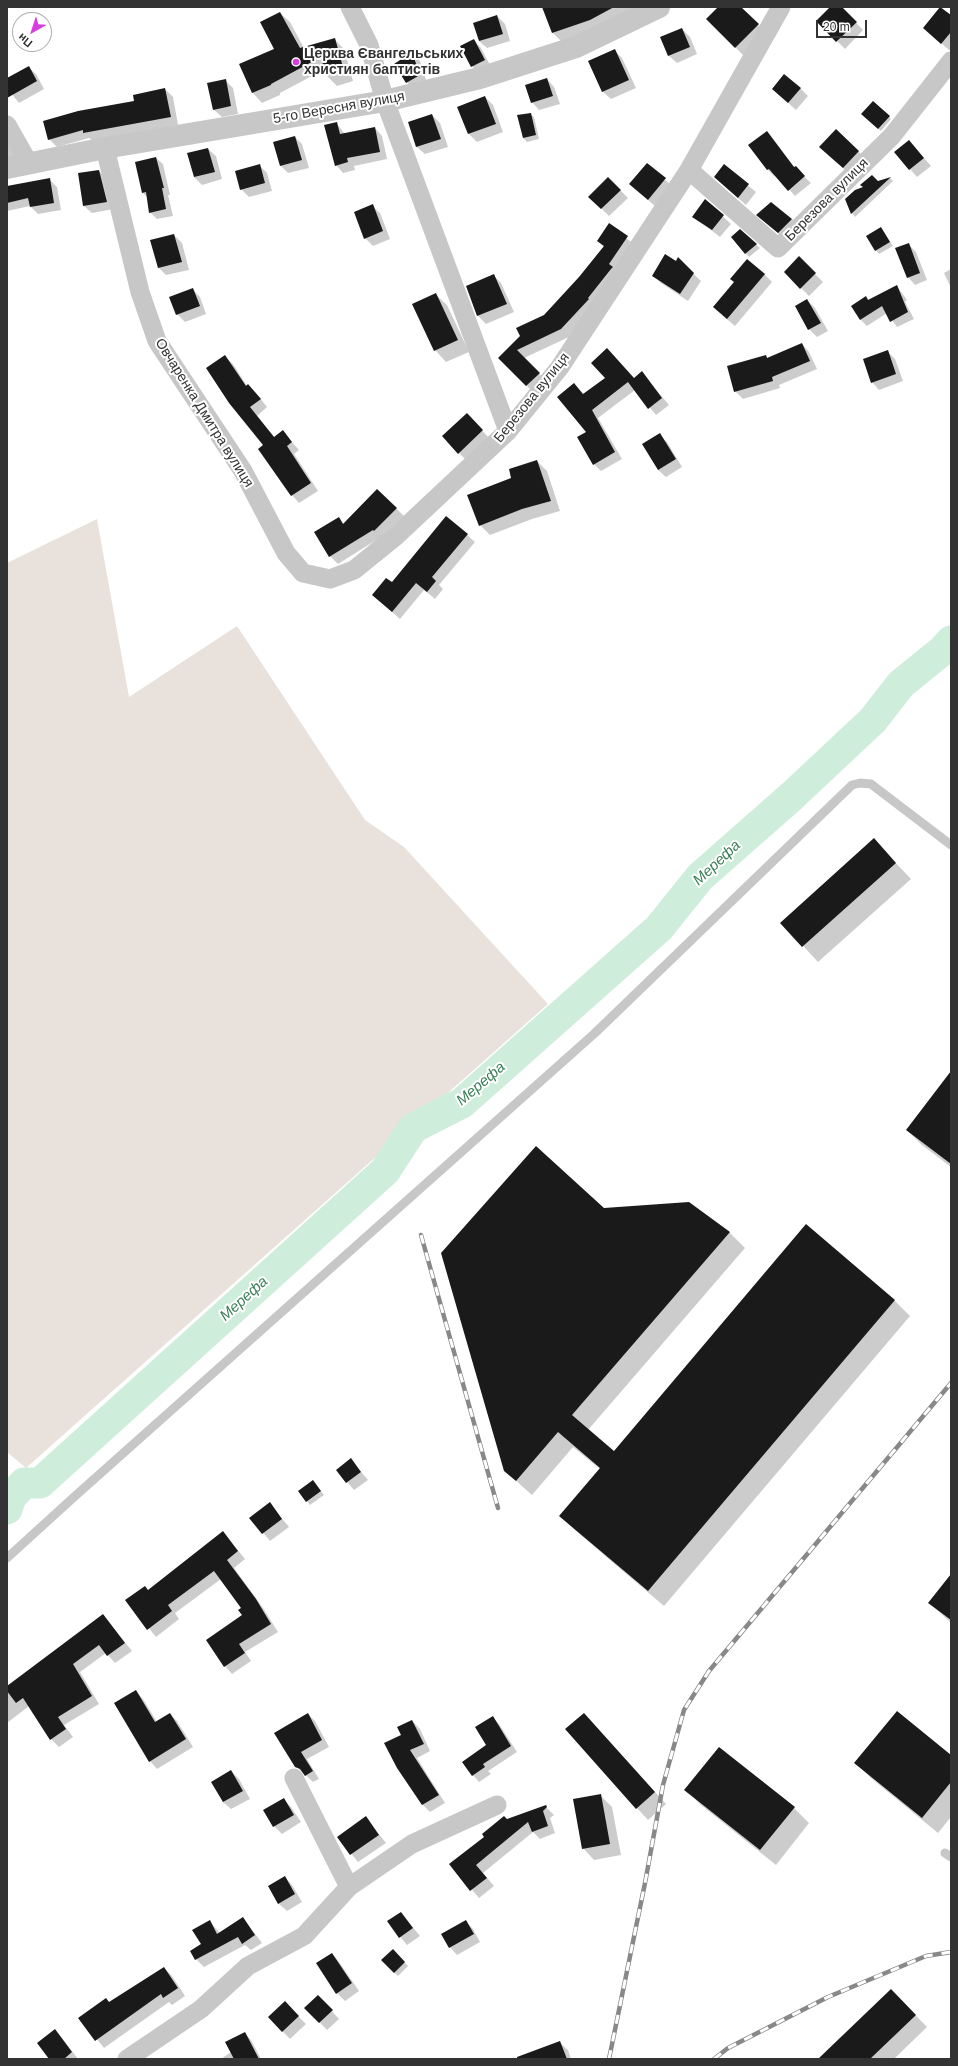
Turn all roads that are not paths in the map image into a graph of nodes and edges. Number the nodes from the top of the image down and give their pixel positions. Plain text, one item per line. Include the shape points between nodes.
1 (350, 7) edge
2 (659, 7) edge
3 (781, 7) edge
4 (951, 61) edge
5 (385, 101) junction
6 (7, 124) edge
7 (105, 148) junction
8 (28, 162) junction
9 (7, 168) edge
10 (689, 170) junction
11 (508, 432) junction
12 (303, 573) joint
13 (951, 845) edge
14 (7, 1558) edge
15 (294, 1778) dead end
16 (497, 1805) dead end
17 (349, 1887) junction
18 (127, 2059) edge

1 - 5 street via 369,45
2 - 5 street, 5-го Вересня вулиця via 576,47 480,78
3 - 10 street, Березова вулиця
4 - 10 street, Березова вулиця via 892,136 778,248
5 - 7 street, 5-го Вересня вулиця
5 - 11 street
6 - 8 street
7 - 8 street, 5-го Вересня вулиця
7 - 12 street, Овчаренка Дмитра вулиця via 140,292 157,341 243,471 286,553
8 - 9 street, 5-го Вересня вулиця
10 - 11 street, Березова вулиця via 560,368
11 - 12 street, Березова вулиця via 396,536 354,570 330,580
13 - 14 lane via 871,784 852,785 595,1033
15 - 17 street
16 - 17 street via 412,1844
17 - 18 street via 304,1936 248,1966 201,2009

